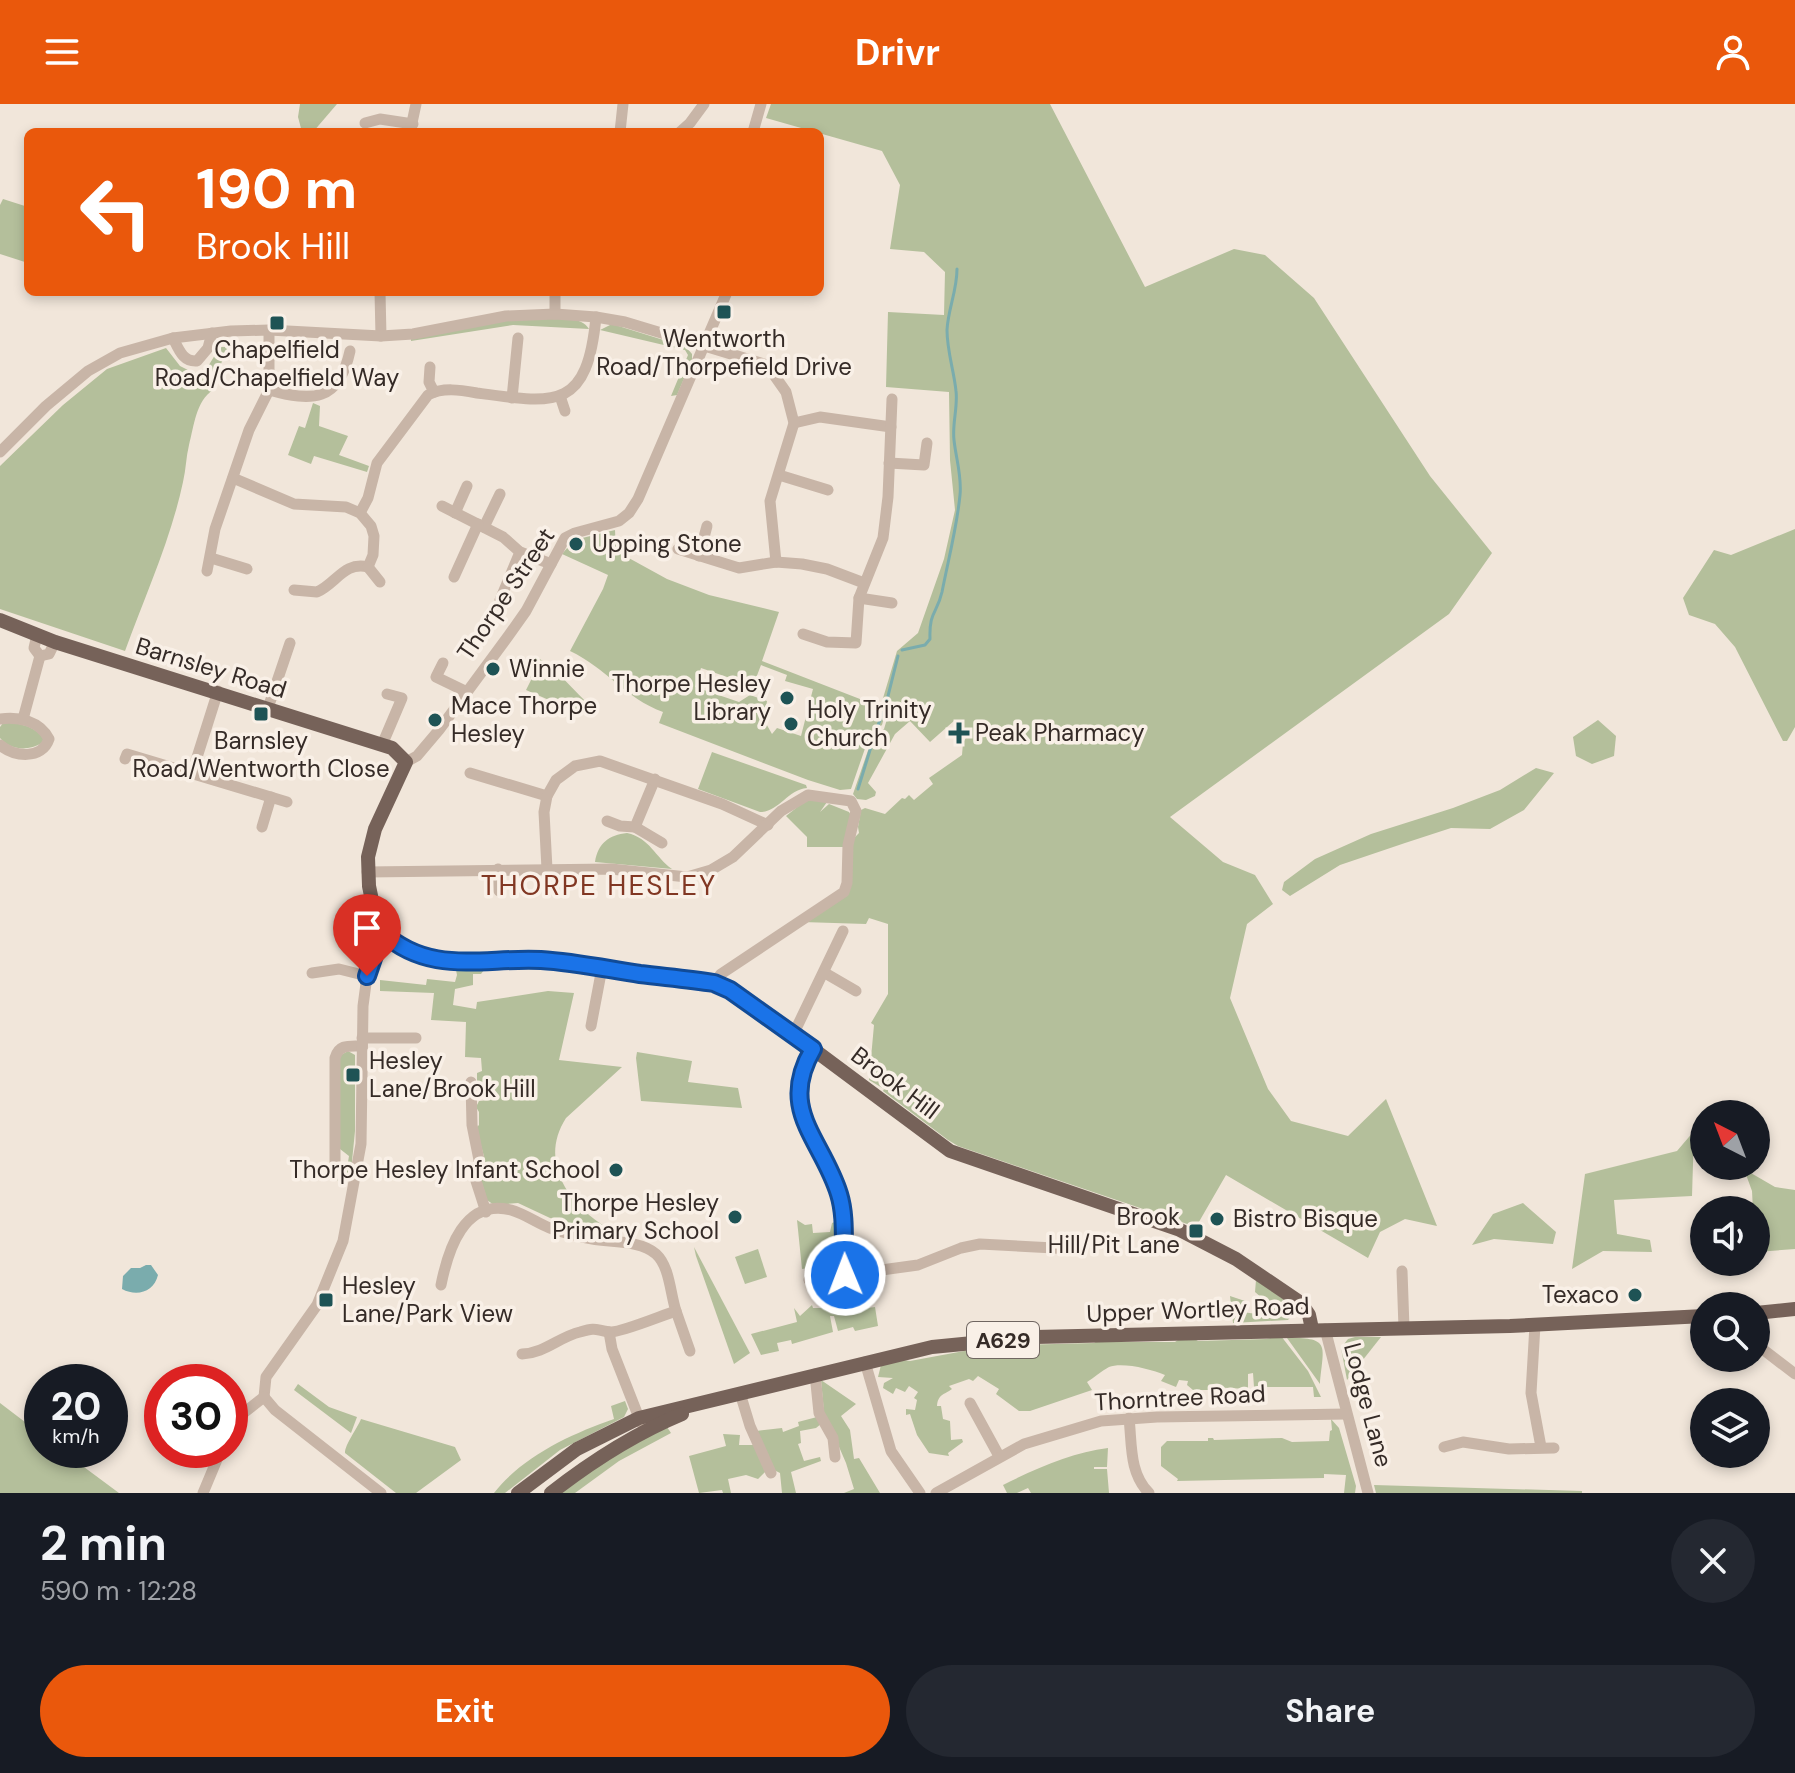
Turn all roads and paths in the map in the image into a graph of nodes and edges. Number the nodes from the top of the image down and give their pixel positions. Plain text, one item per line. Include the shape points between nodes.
1 (416, 104) edge
2 (623, 104) edge
3 (704, 104) edge
4 (761, 104) edge
5 (365, 123) dead end
6 (412, 128) edge
7 (620, 128) edge
8 (684, 128) edge
9 (754, 128) edge
10 (380, 296) edge
11 (555, 296) edge
12 (725, 296) edge
13 (555, 314) junction
14 (596, 317) junction
15 (269, 330) junction
16 (212, 333) junction
17 (381, 336) junction
18 (173, 338) junction
19 (518, 338) dead end
20 (704, 348) junction
21 (350, 351) dead end
22 (430, 367) dead end
23 (269, 390) junction
24 (434, 392) junction
25 (560, 396) junction
26 (512, 398) junction
27 (892, 399) dead end
28 (565, 411) dead end
29 (794, 423) junction
30 (891, 427) junction
31 (927, 443) dead end
32 (0, 452) edge
33 (889, 463) junction
34 (779, 475) junction
35 (233, 478) junction
36 (467, 486) dead end
37 (828, 490) dead end
38 (500, 494) dead end
39 (442, 506) dead end
40 (360, 513) junction
41 (455, 513) junction
42 (481, 526) junction
43 (707, 526) dead end
44 (678, 549) dead end
45 (520, 552) junction
46 (699, 556) junction
47 (211, 558) junction
48 (776, 562) junction
49 (551, 564) junction
50 (368, 567) junction
51 (247, 569) dead end
52 (207, 571) dead end
53 (454, 577) dead end
54 (380, 582) dead end
55 (864, 583) junction
56 (294, 590) dead end
57 (859, 598) junction
58 (500, 600) dead end
59 (892, 603) dead end
60 (0, 620) edge
61 (803, 634) dead end
62 (37, 635) junction
63 (55, 642) junction
64 (290, 643) dead end
65 (40, 656) junction
66 (443, 663) dead end
67 (218, 691) junction
68 (467, 692) junction
69 (387, 694) dead end
70 (268, 708) junction
71 (0, 719) edge
72 (23, 719) junction
73 (0, 745) edge
74 (382, 745) junction
75 (125, 759) dead end
76 (406, 762) junction
77 (192, 773) junction
78 (470, 773) dead end
79 (655, 779) junction
80 (547, 796) junction
81 (271, 797) junction
82 (287, 802) dead end
83 (607, 821) dead end
84 (768, 825) junction
85 (262, 827) dead end
86 (635, 827) junction
87 (662, 843) dead end
88 (498, 869) junction
89 (547, 869) junction
90 (367, 872) junction
91 (499, 891) dead end
92 (843, 931) dead end
93 (382, 932) junction
94 (602, 968) junction
95 (312, 973) dead end
96 (825, 973) junction
97 (367, 976) junction
98 (714, 983) junction
99 (856, 991) dead end
100 (591, 1026) dead end
101 (793, 1035) junction
102 (416, 1038) dead end
103 (362, 1042) junction
104 (813, 1049) junction
105 (471, 1082) dead end
106 (335, 1169) dead end
107 (486, 1212) junction
108 (1073, 1249) dead end
109 (1402, 1271) dead end
110 (845, 1275) junction
111 (809, 1280) dead end
112 (441, 1285) dead end
113 (1795, 1309) edge
114 (676, 1311) junction
115 (1770, 1312) edge
116 (1690, 1317) edge
117 (1535, 1325) junction
118 (1404, 1328) junction
119 (1319, 1329) junction
120 (609, 1332) junction
121 (690, 1351) dead end
122 (522, 1354) dead end
123 (1770, 1355) edge
124 (865, 1362) junction
125 (815, 1374) junction
126 (1795, 1374) edge
127 (740, 1393) junction
128 (264, 1397) junction
129 (970, 1403) dead end
130 (248, 1410) edge
131 (1346, 1414) junction
132 (1129, 1418) junction
133 (641, 1425) junction
134 (1444, 1447) dead end
135 (1541, 1447) junction
136 (1554, 1448) dead end
137 (999, 1456) junction
138 (835, 1457) dead end
139 (213, 1468) edge
140 (771, 1473) dead end
141 (377, 1492) edge
142 (203, 1493) edge
143 (518, 1493) edge
144 (551, 1493) edge
145 (920, 1493) edge
146 (936, 1493) edge
147 (1149, 1493) edge
148 (1368, 1493) edge

1 - 6 street
2 - 7 street
3 - 8 street
4 - 9 street
5 - 6 street via 380,119
10 - 17 street
11 - 13 street
12 - 20 street
13 - 14 street
13 - 17 street via 506,316
14 - 20 street
14 - 25 street via 589,363 581,380
15 - 16 street
15 - 17 street
15 - 23 street
16 - 18 street
16 - 18 street via 197,361 184,358
18 - 32 street via 120,353 88,371
19 - 26 street
20 - 29 street via 767,365 786,392
20 - 49 street, Thorpe Street via 629,513 610,526 565,538
21 - 23 street via 338,381 320,395 302,398
22 - 24 street
23 - 35 street
24 - 26 street
24 - 40 street via 377,463
25 - 26 street
25 - 28 street
27 - 30 street
29 - 30 street via 820,417
29 - 34 street
30 - 33 street
31 - 33 street via 924,465
33 - 55 street via 883,538
34 - 37 street
34 - 48 street via 770,501
35 - 40 street via 294,504 346,507
35 - 47 street
36 - 41 street
38 - 42 street
39 - 41 street
40 - 50 street via 374,536
41 - 42 street
42 - 45 street
42 - 53 street
43 - 46 street
44 - 46 street
45 - 49 street
45 - 58 street
46 - 48 street via 739,568
47 - 51 street
47 - 52 street
48 - 55 street via 827,569
49 - 68 street, Thorpe Street via 526,611
50 - 54 street
50 - 56 street via 348,568 317,592
55 - 57 street
57 - 59 street
57 - 61 street via 856,643
60 - 62 main road, Barnsley Road
62 - 63 main road, Barnsley Road
62 - 65 street via 34,648
63 - 65 street via 49,654
63 - 67 main road, Barnsley Road
64 - 70 street
65 - 72 street
66 - 68 street via 436,677
67 - 70 main road, Barnsley Road
67 - 77 street
68 - 76 street, Thorpe Street via 417,756
69 - 74 street via 402,698
70 - 74 main road, Barnsley Road
71 - 72 street
72 - 73 street via 46,733 47,745 26,755
74 - 76 main road, Barnsley Road
75 - 77 street via 127,754
76 - 90 main road, Thorpe Street via 375,829
77 - 81 street
78 - 80 street
79 - 80 street via 600,761 575,766 556,780
79 - 84 street
79 - 86 street
80 - 89 street
81 - 82 street
81 - 85 street
83 - 86 street
84 - 89 street via 733,857 687,877
84 - 98 street via 808,795 851,801 856,811 844,892
86 - 87 street
88 - 89 street
88 - 90 street
88 - 91 street
90 - 93 main road, Thorpe Street
92 - 96 street
93 - 94 main road, Brook Hill via 414,954 450,962 542,960
93 - 97 street
94 - 98 main road, Brook Hill
94 - 100 street
95 - 97 street via 339,969
96 - 99 street
96 - 101 street
97 - 103 street
98 - 101 main road, Brook Hill
101 - 104 main road, Brook Hill
102 - 103 street
103 - 106 street via 344,1046 335,1058
103 - 128 street via 361,1144 343,1241 317,1305 266,1377
104 - 110 street via 799,1083 799,1100 840,1197
104 - 119 main road, Brook Hill via 950,1151 1203,1240 1301,1303
105 - 107 street via 479,1160 476,1181
107 - 112 street via 457,1233
107 - 114 street via 508,1209 553,1229 648,1249 665,1268
108 - 110 street via 980,1244 918,1265
109 - 118 street
110 - 111 street
113 - 115 main road
114 - 120 street
114 - 121 street
116 - 117 main road, Upper Wortley Road / A629
117 - 118 main road, Upper Wortley Road / A629
117 - 135 street via 1531,1393
118 - 119 main road, Upper Wortley Road / A629
119 - 124 main road, Upper Wortley Road / A629 via 1035,1337 932,1347
119 - 131 street, Lodge Lane
120 - 122 street via 599,1327 581,1331
120 - 133 street
123 - 126 street
124 - 125 main road, Upper Wortley Road / A629
124 - 145 street via 891,1451
125 - 127 main road, Upper Wortley Road / A629
125 - 138 street via 819,1413 833,1438
127 - 133 main road, Upper Wortley Road / A629 via 683,1406
127 - 140 street
128 - 130 street
128 - 141 street
129 - 137 street
131 - 132 street, Thorntree Road
131 - 148 street, Lodge Lane
132 - 137 street, Thorntree Road via 1053,1433
132 - 147 street via 1135,1472
133 - 143 main road, Upper Wortley Road / A629 via 577,1449
133 - 144 main road, Upper Wortley Road / A629
134 - 135 street via 1463,1442 1509,1449
135 - 136 street
137 - 146 street, Thorntree Road
139 - 142 street

